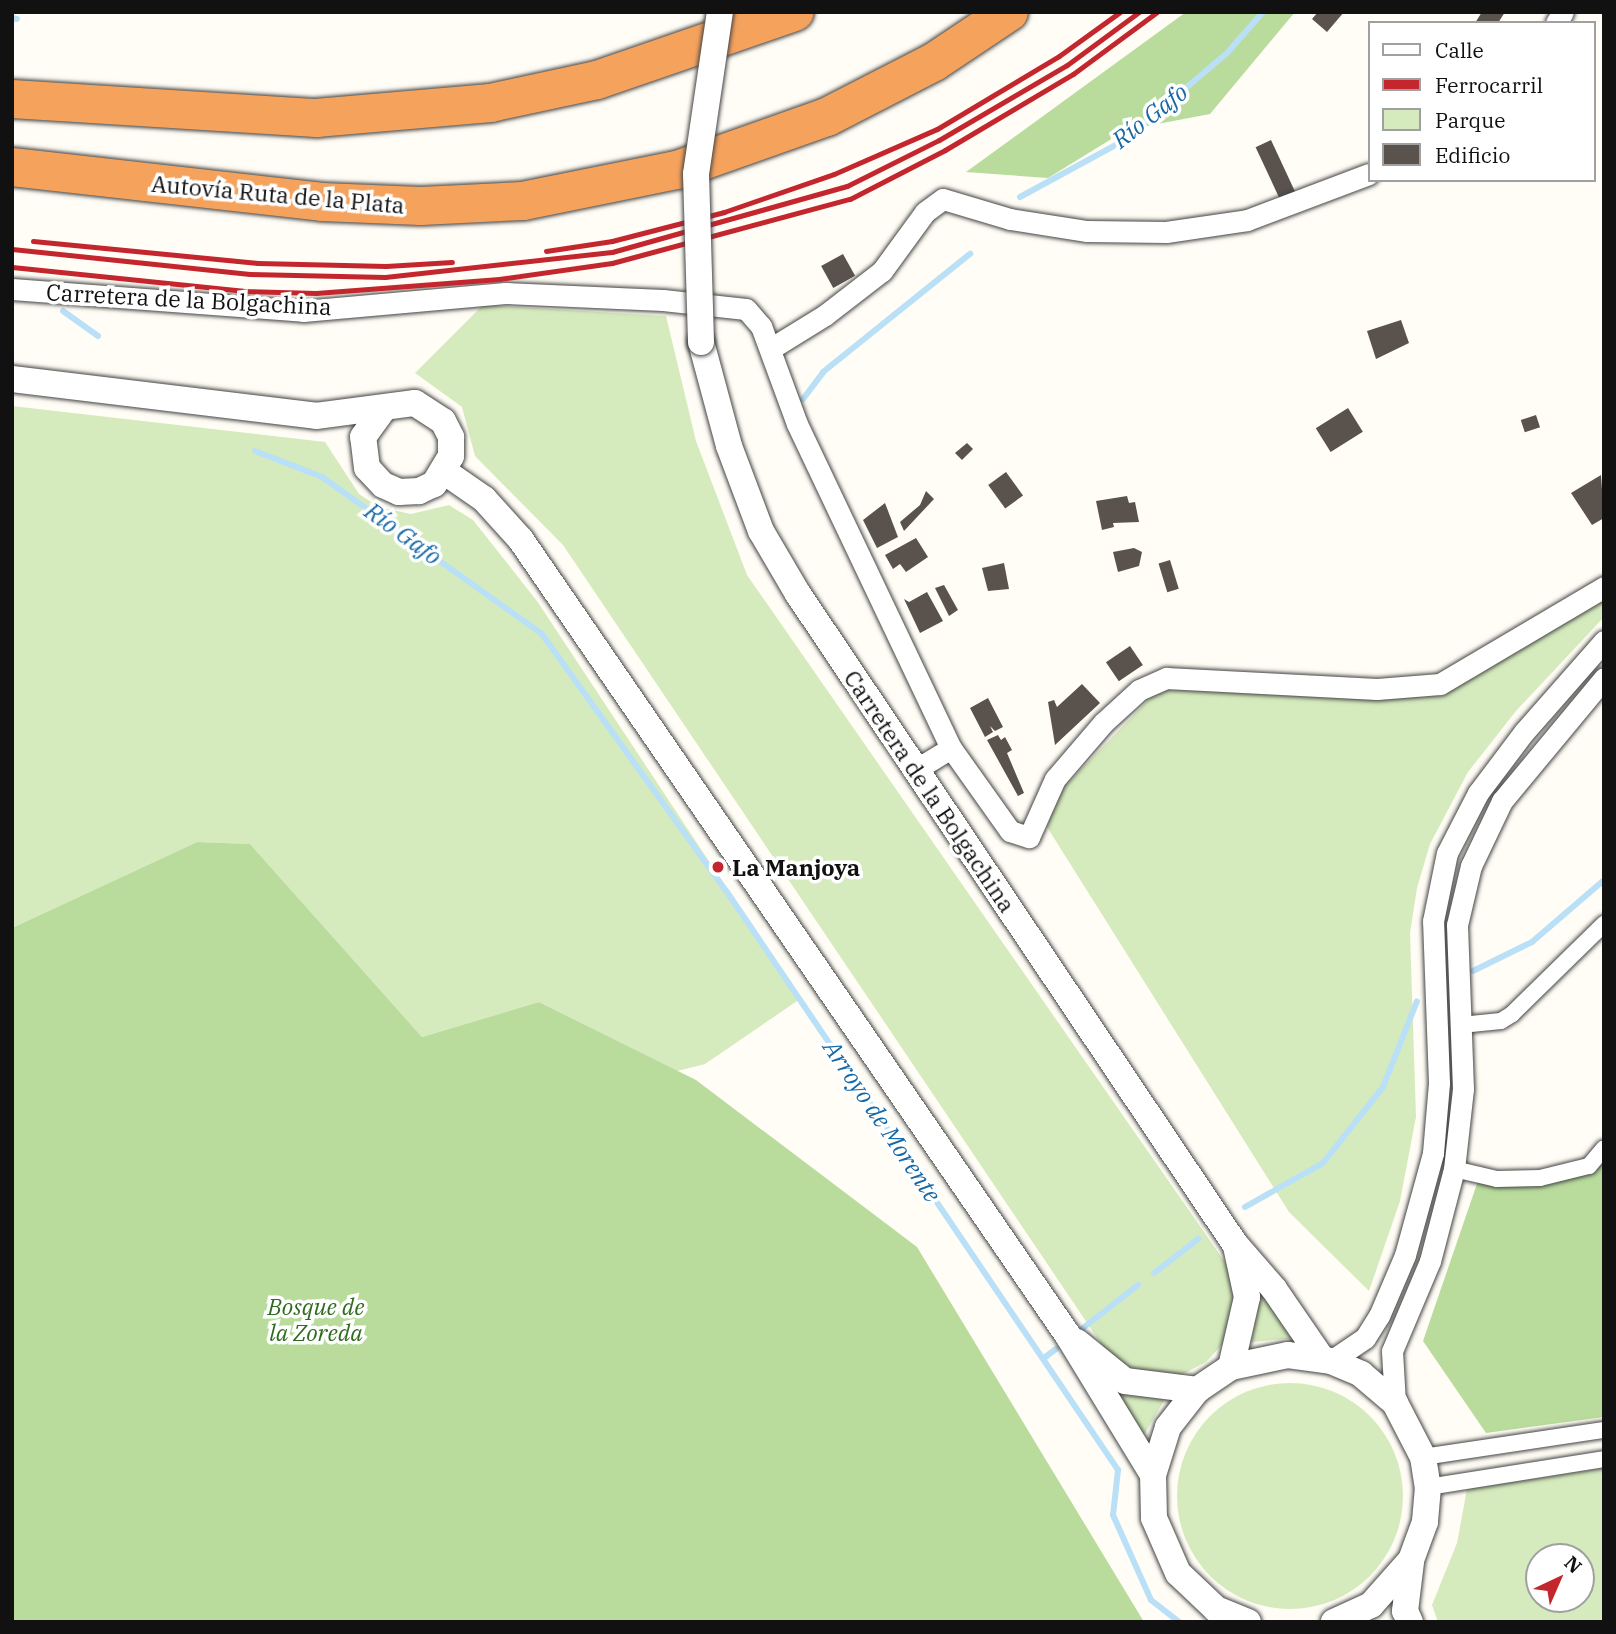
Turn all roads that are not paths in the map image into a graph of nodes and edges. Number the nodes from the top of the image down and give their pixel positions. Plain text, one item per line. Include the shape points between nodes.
1 (720, 12) edge
2 (795, 12) edge
3 (1009, 12) edge
4 (12, 99) edge
5 (12, 167) edge
6 (1368, 174) edge
7 (12, 289) edge
8 (769, 349) junction
9 (12, 379) edge
10 (383, 409) junction
11 (316, 416) junction
12 (363, 454) junction
13 (445, 472) junction
14 (1604, 587) edge
15 (1604, 641) edge
16 (1604, 678) edge
17 (951, 748) junction
18 (915, 770) junction
19 (1604, 924) edge
20 (1461, 1025) junction
21 (1604, 1148) edge
22 (1454, 1169) junction
23 (1235, 1244) junction
24 (1067, 1334) junction
25 (1326, 1360) junction
26 (1231, 1367) junction
27 (1197, 1390) junction
28 (1395, 1404) junction
29 (1604, 1430) edge
30 (1423, 1457) junction
31 (1604, 1459) edge
32 (1153, 1475) junction
33 (1428, 1487) junction
34 (1411, 1560) junction
35 (1248, 1622) edge
36 (1334, 1622) edge
37 (1410, 1622) edge

1 - 18 street, Carretera de la Bolgachina, bridge via 696,174 701,342 729,446 761,531
2 - 4 highway via 597,80 490,103 316,118
3 - 5 highway, Autovía Ruta de la Plata via 934,62 827,117 677,170 523,201 421,206 322,202
6 - 8 street via 1247,220 1166,232 1087,231 1010,219 943,199 925,212 882,271 825,315
7 - 8 street, Carretera de la Bolgachina via 303,311 505,293 663,300 746,309 761,326
8 - 17 street, Carretera de la Bolgachina via 797,424
9 - 11 street
10 - 11 street
10 - 12 street via 367,429
10 - 13 street via 415,403 443,421 452,456
11 - 12 street via 350,437
12 - 13 street via 367,468 383,485 399,492 419,491
13 - 24 street via 484,499 521,540
14 - 17 street, Carretera de la Bolgachina via 1440,684 1377,689 1166,678 1139,691 1103,723 1055,779 1029,837 1010,831
15 - 25 street via 1524,732 1478,793 1447,853 1433,921 1439,1083 1433,1153 1405,1255 1379,1316 1366,1338
16 - 20 street via 1502,801 1479,846 1457,925
17 - 18 street
18 - 23 street, Carretera de la Bolgachina
19 - 20 street via 1512,1014 1501,1021
20 - 22 street via 1462,1089
21 - 22 street via 1589,1166 1540,1178 1497,1179
22 - 28 street via 1430,1261 1392,1352
23 - 25 street, Carretera de la Bolgachina
23 - 26 street, Carretera de la Bolgachina via 1247,1297
24 - 27 street via 1125,1381
24 - 32 street
25 - 26 street via 1288,1355
25 - 28 street via 1361,1374
26 - 27 street
27 - 32 street via 1168,1427
28 - 30 street
29 - 30 street
30 - 33 street
31 - 33 street
32 - 35 street via 1154,1518 1178,1573 1216,1609
33 - 34 street via 1425,1522
34 - 36 street via 1371,1605
34 - 37 street via 1405,1611

